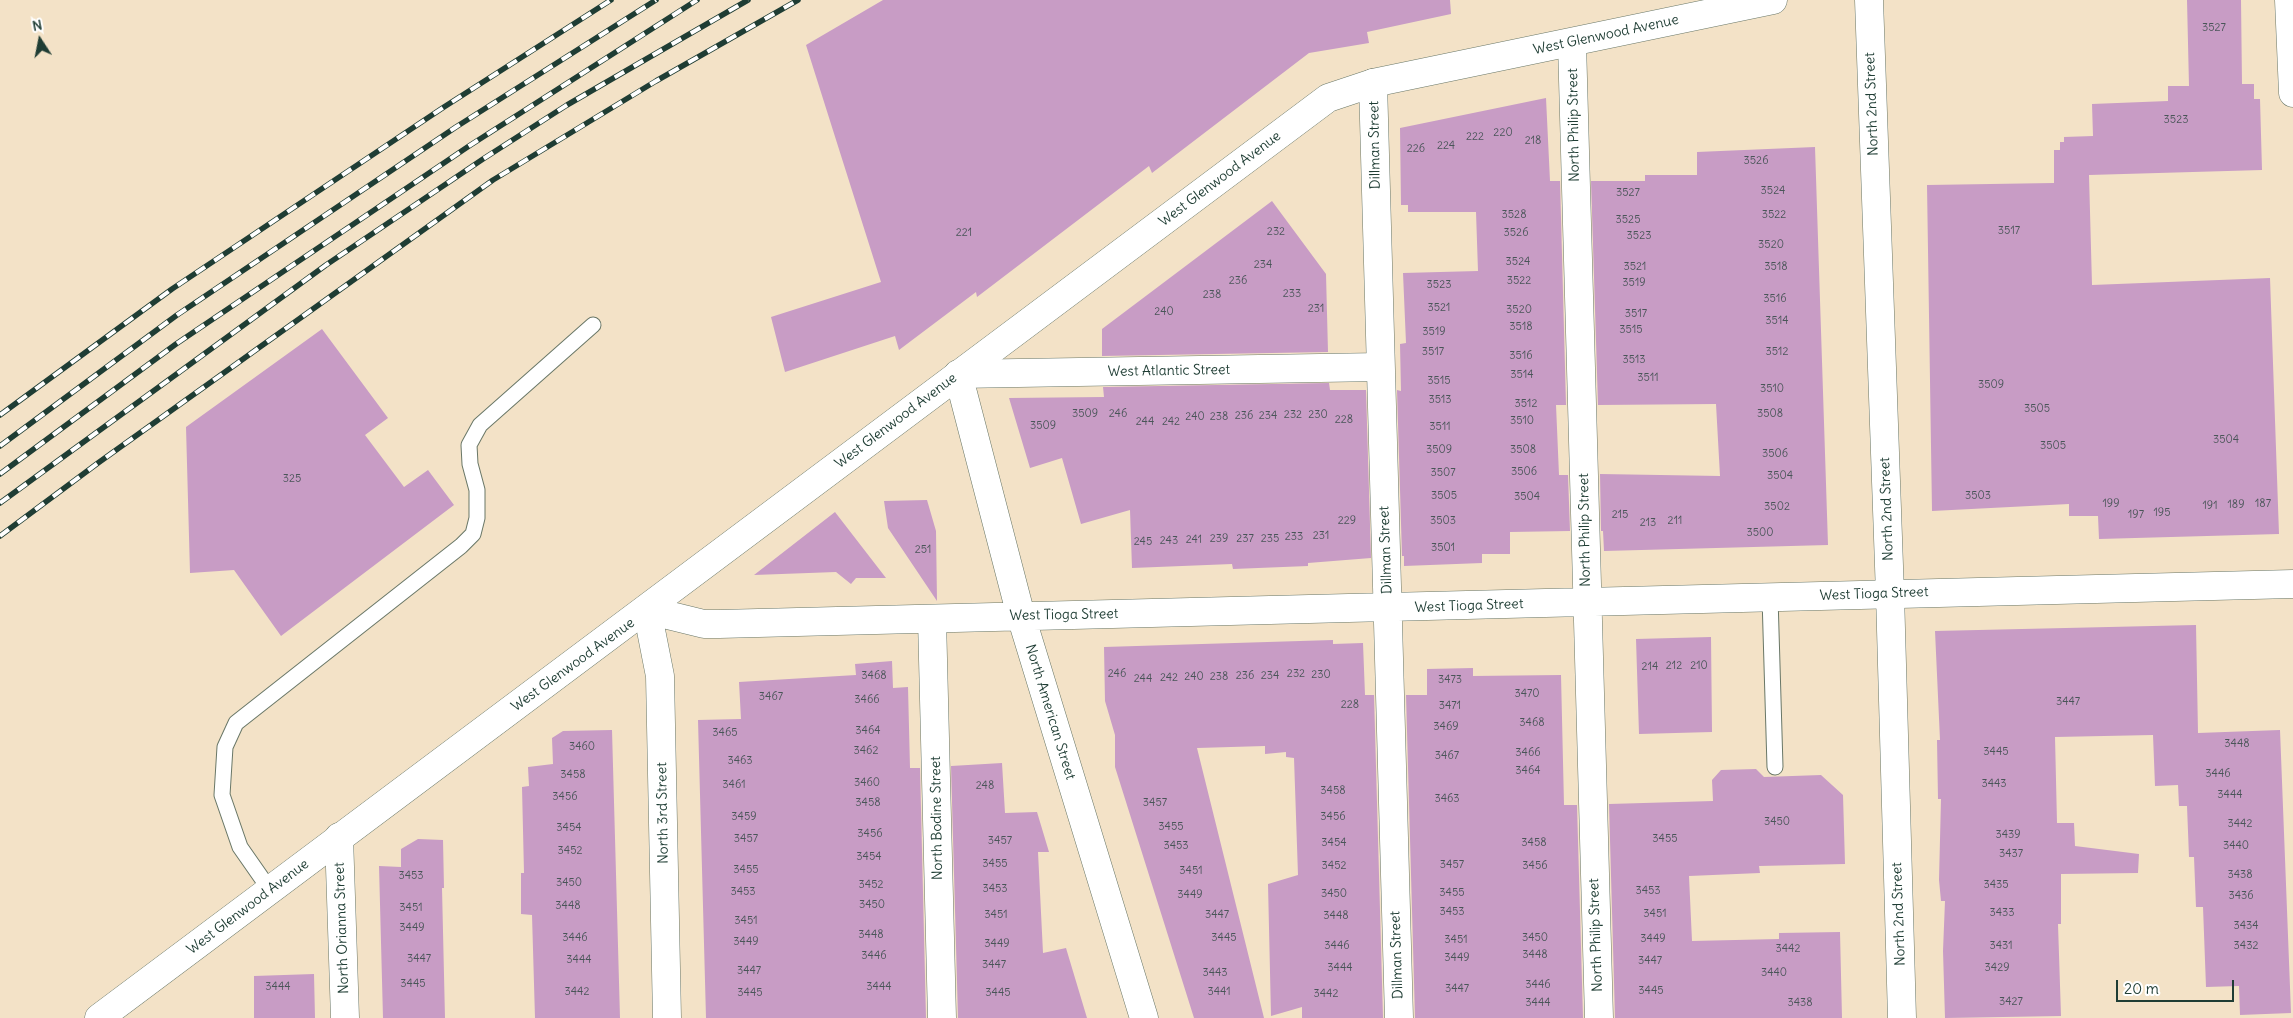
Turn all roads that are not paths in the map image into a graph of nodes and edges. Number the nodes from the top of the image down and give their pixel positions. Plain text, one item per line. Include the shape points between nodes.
1 (1773, 0) edge
2 (1869, 0) edge
3 (2289, 0) edge
4 (1572, 43) junction
5 (1373, 83) junction
6 (2293, 86) edge
7 (2293, 93) edge
8 (593, 325) dead end
9 (1380, 367) junction
10 (958, 374) junction
11 (2293, 584) edge
12 (1890, 594) junction
13 (1770, 597) junction
14 (1587, 602) junction
15 (1388, 608) junction
16 (647, 610) junction
17 (1021, 616) junction
18 (932, 619) junction
19 (1775, 767) dead end
20 (339, 837) junction
21 (270, 890) junction
22 (99, 1018) edge
23 (345, 1018) edge
24 (667, 1018) edge
25 (942, 1018) edge
26 (1144, 1018) edge
27 (1399, 1018) edge
28 (1599, 1018) edge
29 (1902, 1018) edge

1 - 4 street, West Glenwood Avenue
2 - 12 street, North 2nd Street
3 - 6 street
4 - 5 street, West Glenwood Avenue
4 - 14 street, North Philip Street
5 - 9 street, Dillman Street
5 - 10 street, West Glenwood Avenue via 1328,98
6 - 7 street
8 - 21 lane via 480,425 469,445 477,490 477,518 473,534 236,723 225,747 222,795 240,847
9 - 10 street, West Atlantic Street
9 - 15 street, Dillman Street
10 - 16 street, West Glenwood Avenue
10 - 17 street, North American Street
11 - 12 street, West Tioga Street
12 - 13 street, West Tioga Street
12 - 29 street, North 2nd Street
13 - 14 street, West Tioga Street
13 - 19 lane
14 - 15 street, West Tioga Street
14 - 28 street, North Philip Street
15 - 17 street, West Tioga Street
15 - 27 street, Dillman Street
16 - 18 street, West Tioga Street via 704,624
16 - 20 street, West Glenwood Avenue
16 - 24 street, North 3rd Street via 660,676
17 - 18 street, West Tioga Street
17 - 26 street, North American Street
18 - 25 street, North Bodine Street
20 - 21 street, West Glenwood Avenue
20 - 23 street, North Orianna Street
21 - 22 street, West Glenwood Avenue

